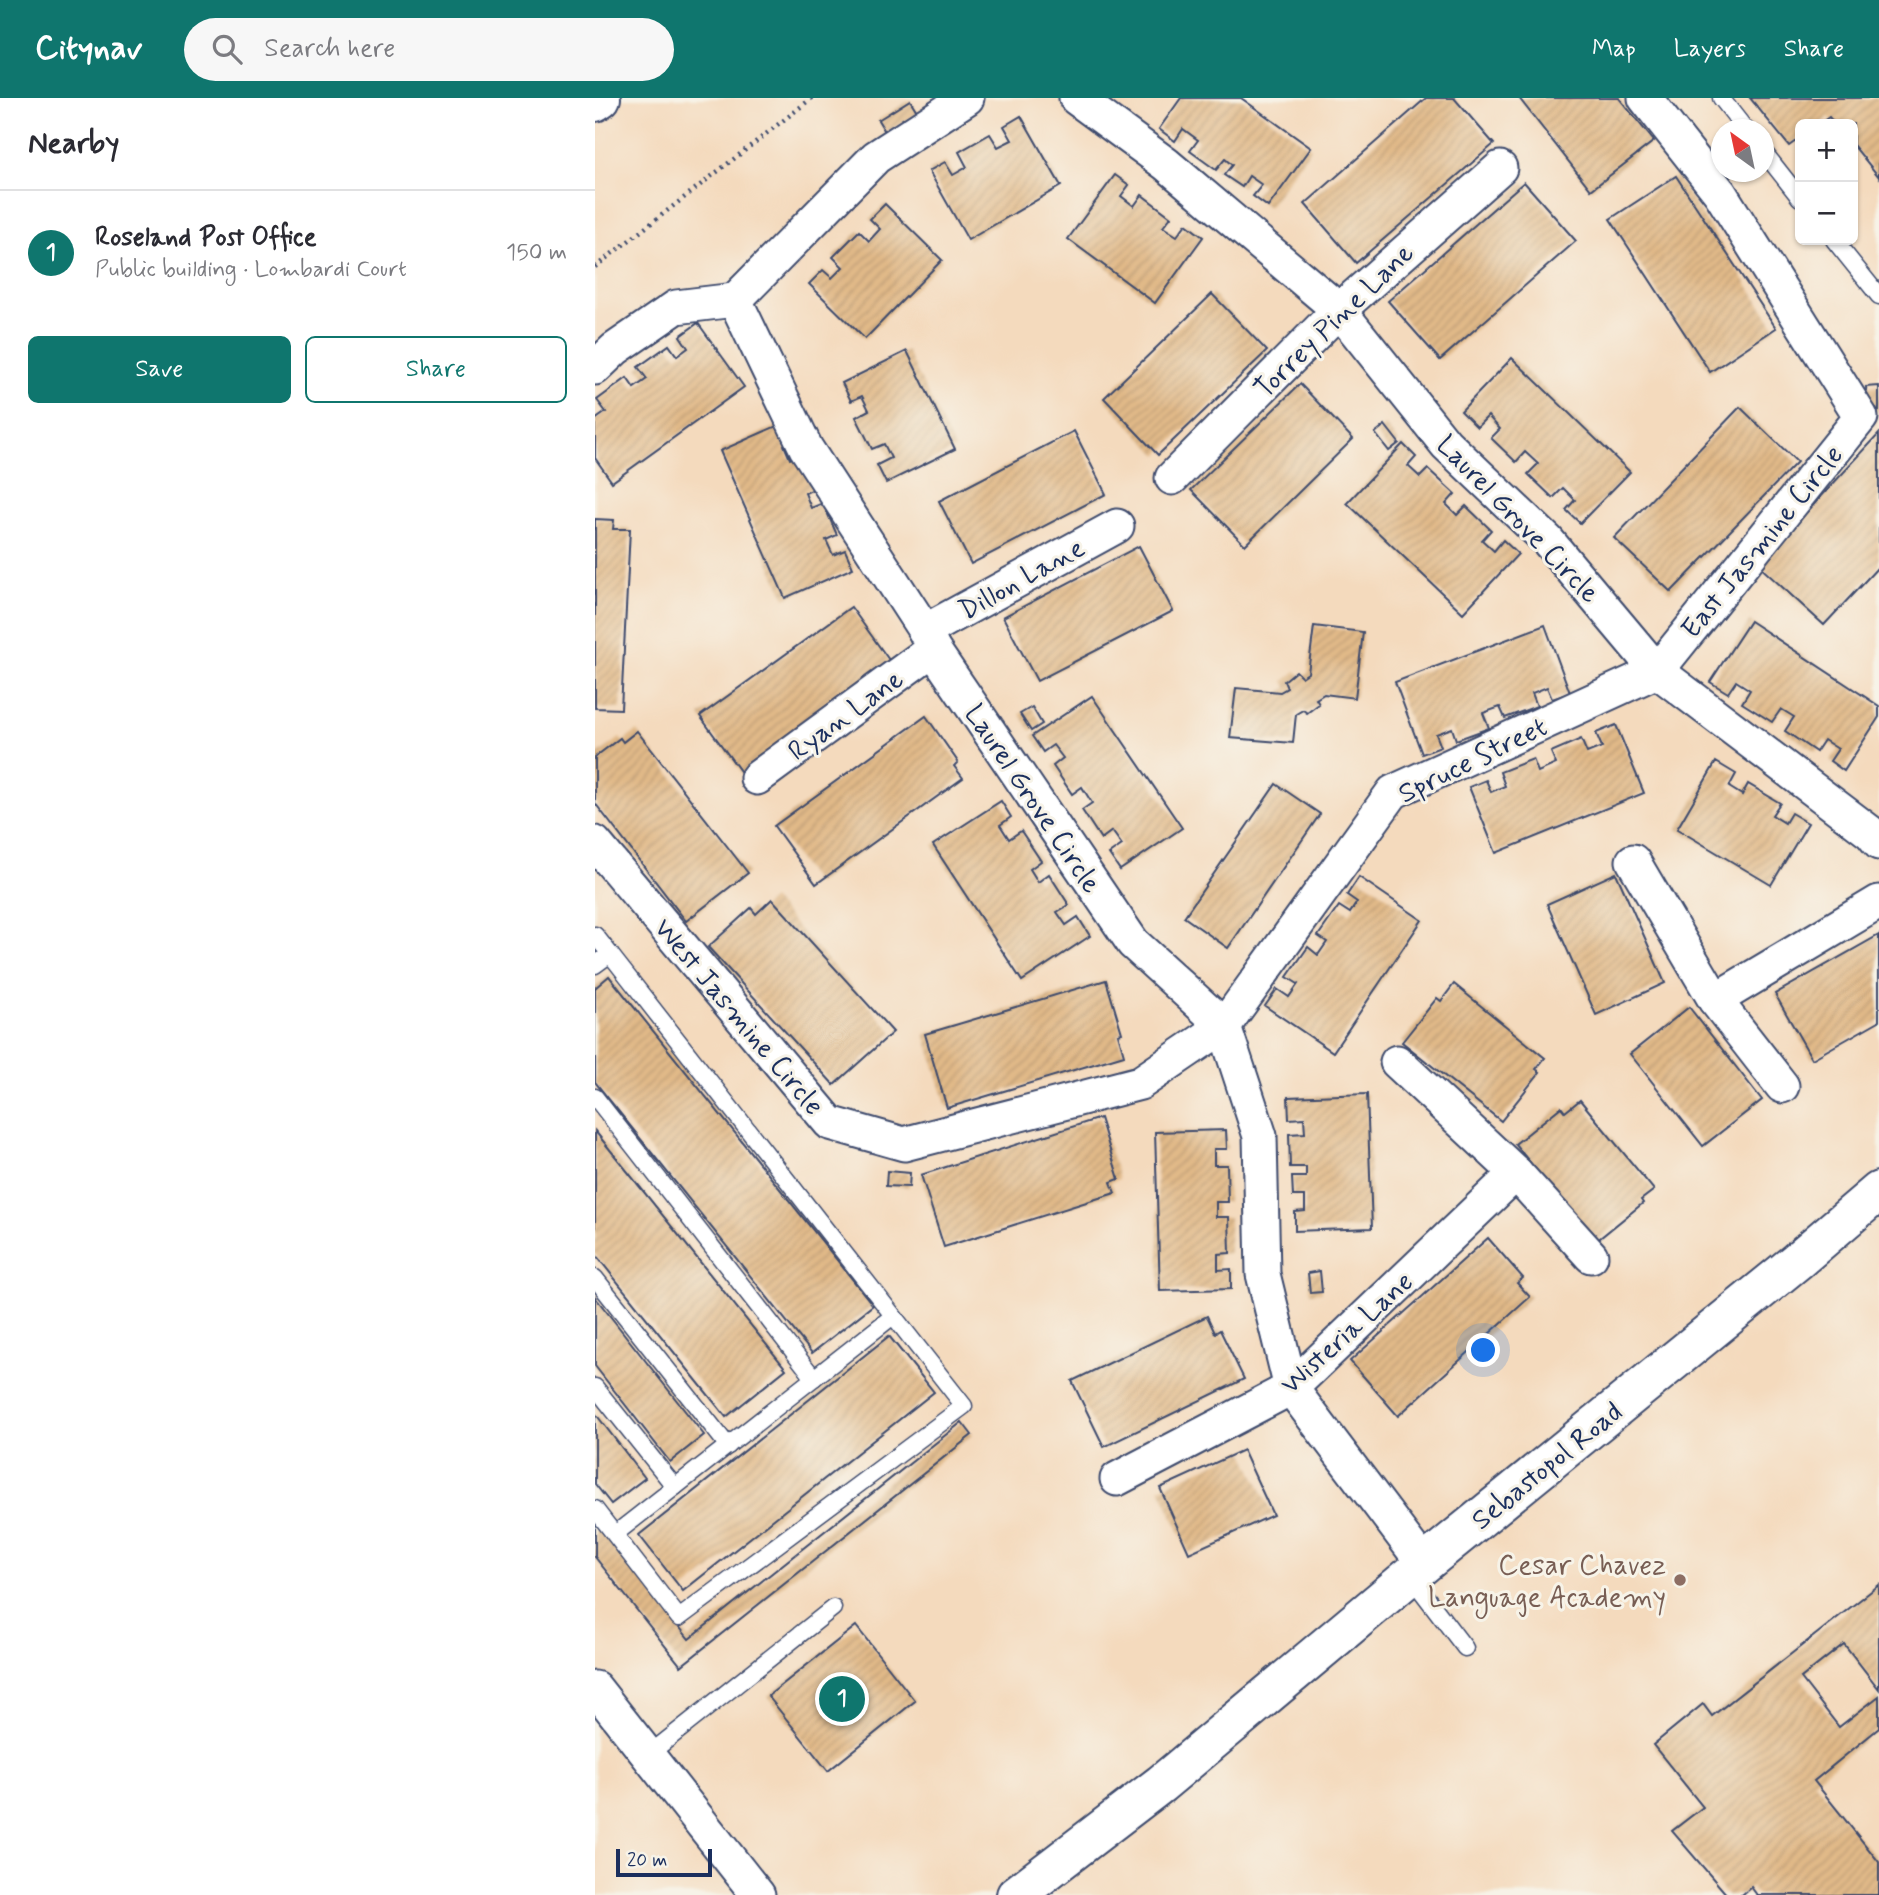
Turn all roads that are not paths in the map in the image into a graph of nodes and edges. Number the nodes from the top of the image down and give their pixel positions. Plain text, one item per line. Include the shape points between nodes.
1 (601, 98) edge
2 (967, 98) edge
3 (1076, 98) edge
4 (1645, 98) edge
5 (1721, 98) edge
6 (595, 102) edge
7 (1737, 119) edge
8 (1774, 166) edge
9 (1500, 167) dead end
10 (1795, 192) edge
11 (1838, 245) edge
12 (1879, 296) edge
13 (736, 300) junction
14 (1339, 310) junction
15 (595, 368) edge
16 (1172, 478) dead end
17 (1118, 526) dead end
18 (929, 640) junction
19 (1657, 671) junction
20 (757, 778) dead end
21 (595, 843) edge
22 (1879, 844) edge
23 (1633, 861) dead end
24 (1879, 902) edge
25 (595, 935) edge
26 (610, 954) junction
27 (595, 965) edge
28 (1715, 1000) junction
29 (1224, 1026) junction
30 (1397, 1062) dead end
31 (1782, 1086) dead end
32 (595, 1097) edge
33 (1516, 1173) junction
34 (1879, 1191) edge
35 (1591, 1256) dead end
36 (595, 1278) edge
37 (893, 1316) junction
38 (814, 1378) junction
39 (595, 1387) edge
40 (1291, 1388) junction
41 (728, 1446) junction
42 (1117, 1479) dead end
43 (675, 1488) junction
44 (595, 1509) edge
45 (615, 1535) junction
46 (1417, 1570) junction
47 (833, 1608) dead end
48 (1465, 1648) dead end
49 (595, 1688) edge
50 (648, 1755) junction
51 (758, 1895) edge
52 (1016, 1895) edge

1 - 6 main road
2 - 13 street via 876,157
3 - 14 street, Laurel Grove Circle via 1165,164
4 - 19 street, East Jasmine Circle via 1720,193 1861,417
5 - 7 lane
8 - 10 lane
9 - 14 street, Torrey Pine Lane
11 - 12 lane
13 - 15 street via 676,307
13 - 18 street, Laurel Grove Circle via 806,448
14 - 16 street, Torrey Pine Lane
14 - 19 street, Laurel Grove Circle via 1445,443 1548,541
17 - 18 street, Dillon Lane
18 - 20 street, Ryan Lane
18 - 29 street, Laurel Grove Circle via 1133,943
19 - 22 street, Laurel Grove Circle via 1871,833
19 - 29 street, Spruce Street via 1393,792
21 - 29 street, West Jasmine Circle via 829,1123 904,1144 1140,1083
23 - 28 street
24 - 28 street
25 - 26 lane
26 - 27 lane
26 - 37 lane
28 - 31 street
29 - 40 street, Laurel Grove Circle via 1260,1136 1263,1274
30 - 33 street
32 - 38 lane
33 - 35 street
33 - 40 street, Wisteria Lane
34 - 46 main road, Sebastopol Road
36 - 41 lane
37 - 38 lane
37 - 45 lane via 964,1406 679,1618
38 - 41 lane
39 - 43 lane
40 - 42 street, Wisteria Lane
40 - 46 street, Laurel Grove Circle
41 - 43 lane
43 - 45 lane
44 - 45 lane
46 - 48 lane
46 - 52 main road, Sebastopol Road via 1161,1784
47 - 50 lane
49 - 50 street
50 - 51 street

